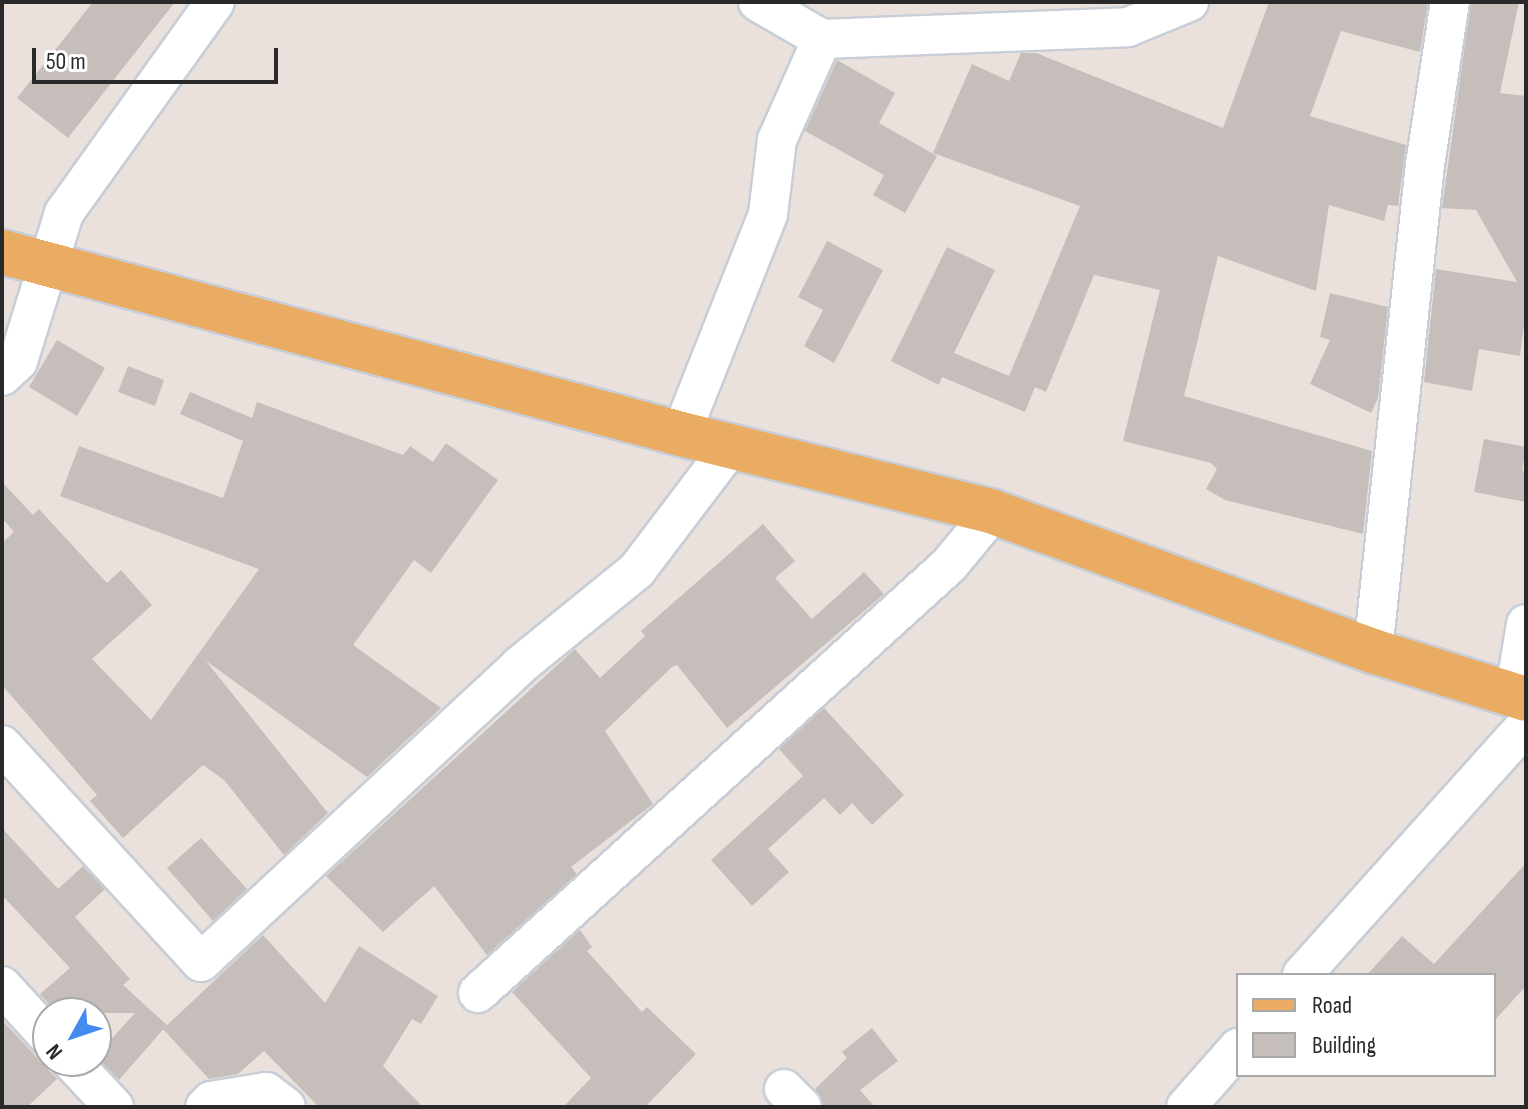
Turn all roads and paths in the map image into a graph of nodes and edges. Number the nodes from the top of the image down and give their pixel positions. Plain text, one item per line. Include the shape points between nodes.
1 (215, 2) edge
2 (758, 2) edge
3 (1189, 2) edge
4 (1450, 2) edge
5 (822, 39) junction
6 (2, 252) edge
7 (47, 261) junction
8 (2, 376) edge
9 (681, 434) junction
10 (731, 446) junction
11 (993, 512) junction
12 (1526, 624) edge
13 (1373, 651) junction
14 (1522, 707) edge
15 (2, 745) edge
16 (1304, 973) edge
17 (2, 986) edge
18 (478, 993) dead end
19 (32, 1019) edge
20 (1236, 1050) edge
21 (86, 1077) edge
22 (114, 1107) edge
23 (205, 1107) edge
24 (286, 1107) edge
25 (1186, 1107) edge

1 - 7 street via 64,213
2 - 5 street
3 - 5 street via 1128,27
4 - 13 street via 1425,165
5 - 9 street via 777,140 768,214
6 - 7 main road
7 - 8 street via 18,361
7 - 9 main road
9 - 10 main road
10 - 11 main road
10 - 15 street via 637,570 519,666 201,962
11 - 13 main road
11 - 18 street via 949,565
12 - 14 street
13 - 14 main road
14 - 16 street
17 - 19 street
20 - 25 street
21 - 22 street
23 - 24 street via 211,1101 266,1092

